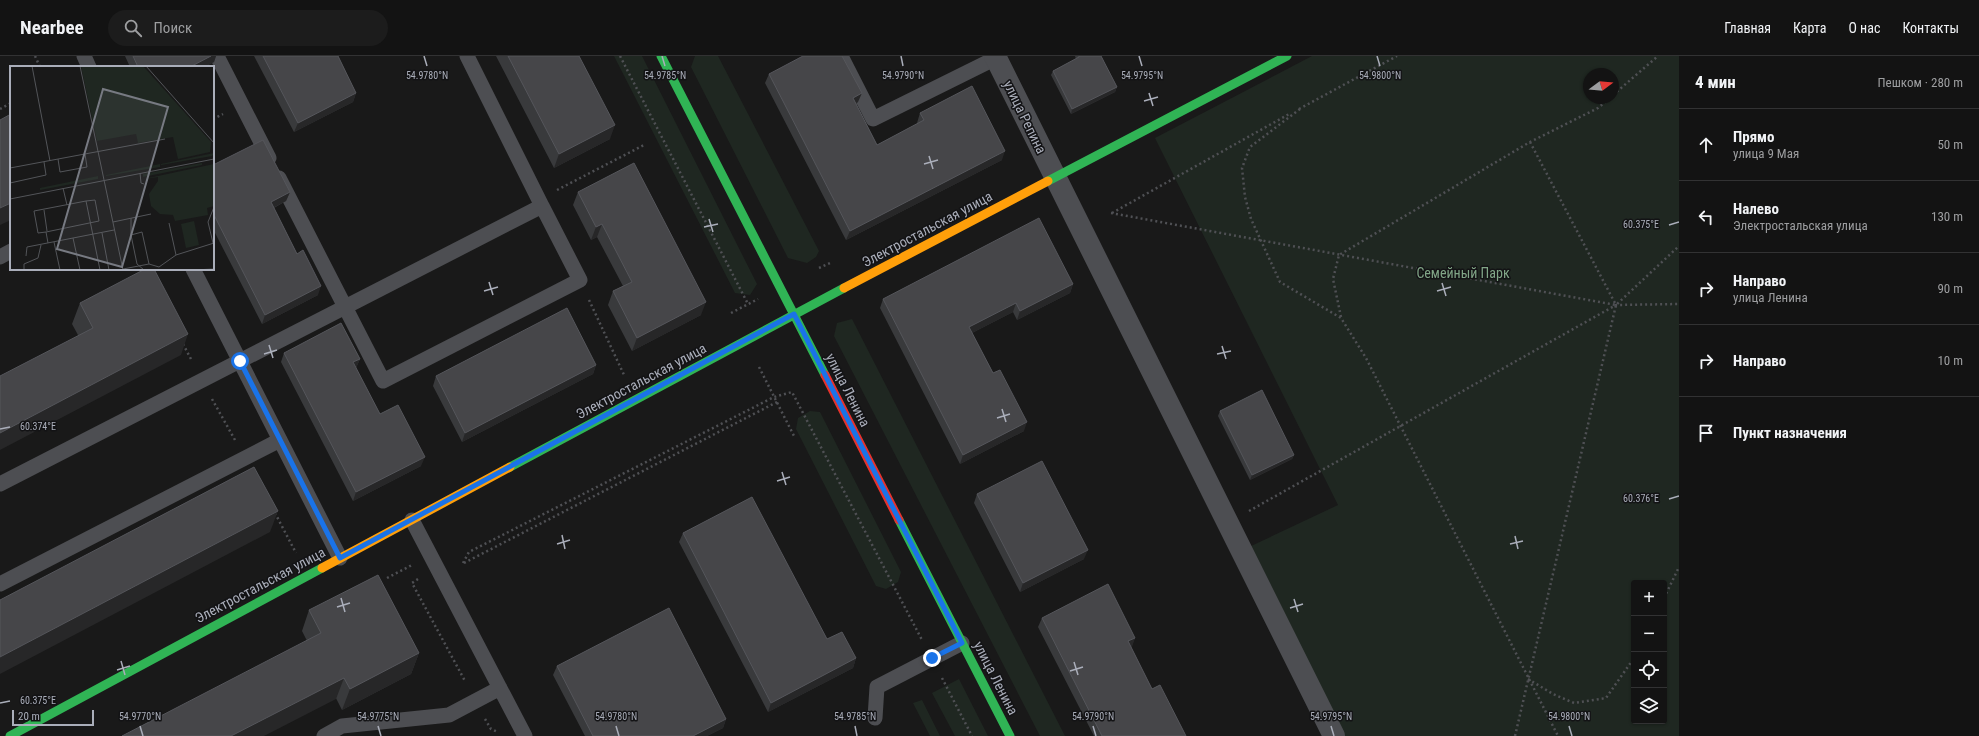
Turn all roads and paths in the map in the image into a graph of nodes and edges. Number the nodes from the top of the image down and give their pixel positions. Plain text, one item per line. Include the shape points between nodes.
1 (35, 56) edge
2 (84, 56) edge
3 (216, 56) edge
4 (467, 56) edge
5 (620, 56) edge
6 (661, 56) edge
7 (841, 56) edge
8 (1287, 56) edge
9 (1397, 56) edge
10 (1658, 56) edge
11 (995, 57) edge
12 (40, 66) edge
13 (89, 66) edge
14 (1619, 90) edge
15 (10, 104) edge
16 (1603, 104) edge
17 (1300, 108) junction
18 (0, 109) edge
19 (1530, 142) junction
20 (644, 146) dead end
21 (1056, 178) junction
22 (541, 202) junction
23 (1260, 240) junction
24 (1679, 246) edge
25 (10, 252) edge
26 (1339, 255) junction
27 (0, 257) edge
28 (830, 263) dead end
29 (820, 268) dead end
30 (194, 270) edge
31 (580, 280) junction
32 (760, 298) dead end
33 (748, 304) junction
34 (1679, 304) edge
35 (1616, 305) junction
36 (345, 307) junction
37 (731, 313) dead end
38 (794, 314) junction
39 (1341, 318) junction
40 (240, 361) junction
41 (759, 367) dead end
42 (627, 381) dead end
43 (774, 397) junction
44 (777, 402) junction
45 (1399, 426) junction
46 (795, 438) dead end
47 (280, 440) junction
48 (0, 484) edge
49 (412, 520) junction
50 (1227, 523) junction
51 (340, 558) junction
52 (1679, 568) edge
53 (387, 578) dead end
54 (420, 578) junction
55 (0, 584) edge
56 (423, 585) dead end
57 (1667, 592) edge
58 (962, 643) junction
59 (932, 658) junction
60 (1631, 662) edge
61 (1528, 679) junction
62 (500, 688) junction
63 (475, 701) junction
64 (875, 718) dead end
65 (345, 731) edge
66 (502, 734) dead end
67 (10, 736) edge
68 (324, 736) edge
69 (526, 736) edge
70 (972, 736) edge
71 (1010, 736) edge
72 (1334, 736) edge
73 (1515, 736) edge
74 (1558, 736) edge

1 - 12 path
2 - 13 lane
3 - 36 lane
4 - 22 lane
5 - 33 path
6 - 38 street, улица Ленина
7 - 11 lane via 873,119
8 - 21 street, Электростальская улица
9 - 17 path
10 - 14 path
11 - 21 street, улица Репина
15 - 18 path
16 - 19 path
17 - 23 path via 1250,147 1242,168 1245,197
17 - 23 path via 1111,213
19 - 26 path
19 - 35 path
20 - 22 path
21 - 38 street, Электростальская улица
21 - 50 street, улица Репина
22 - 31 lane
22 - 36 lane
23 - 26 path
23 - 39 path via 1280,282
24 - 35 path
25 - 27 lane
26 - 35 path
26 - 39 path via 1333,279
28 - 29 path
30 - 40 lane
31 - 36 lane via 383,381
31 - 42 path
32 - 33 path
33 - 37 path
34 - 35 path
35 - 45 path
35 - 61 path
36 - 40 lane
38 - 49 street, Электростальская улица
38 - 58 street, улица Ленина
39 - 45 path via 1366,358
40 - 47 lane
40 - 48 lane
41 - 43 path
43 - 44 path
43 - 44 path via 469,552 463,563
43 - 59 path via 792,392
44 - 46 path
45 - 50 path
45 - 61 path
47 - 51 lane
47 - 55 lane
49 - 51 street, Электростальская улица
49 - 62 lane
50 - 72 street, улица Репина
51 - 67 street, Электростальская улица
52 - 57 path
53 - 54 path via 412,565
54 - 56 path
54 - 63 path via 412,583
58 - 59 lane
58 - 71 street, улица Ленина
59 - 64 lane via 877,687
59 - 70 path
60 - 61 path via 1606,698 1574,703
61 - 73 path
61 - 74 path
62 - 63 lane
62 - 69 lane
63 - 65 lane via 449,716
63 - 66 path via 491,729
65 - 68 lane

